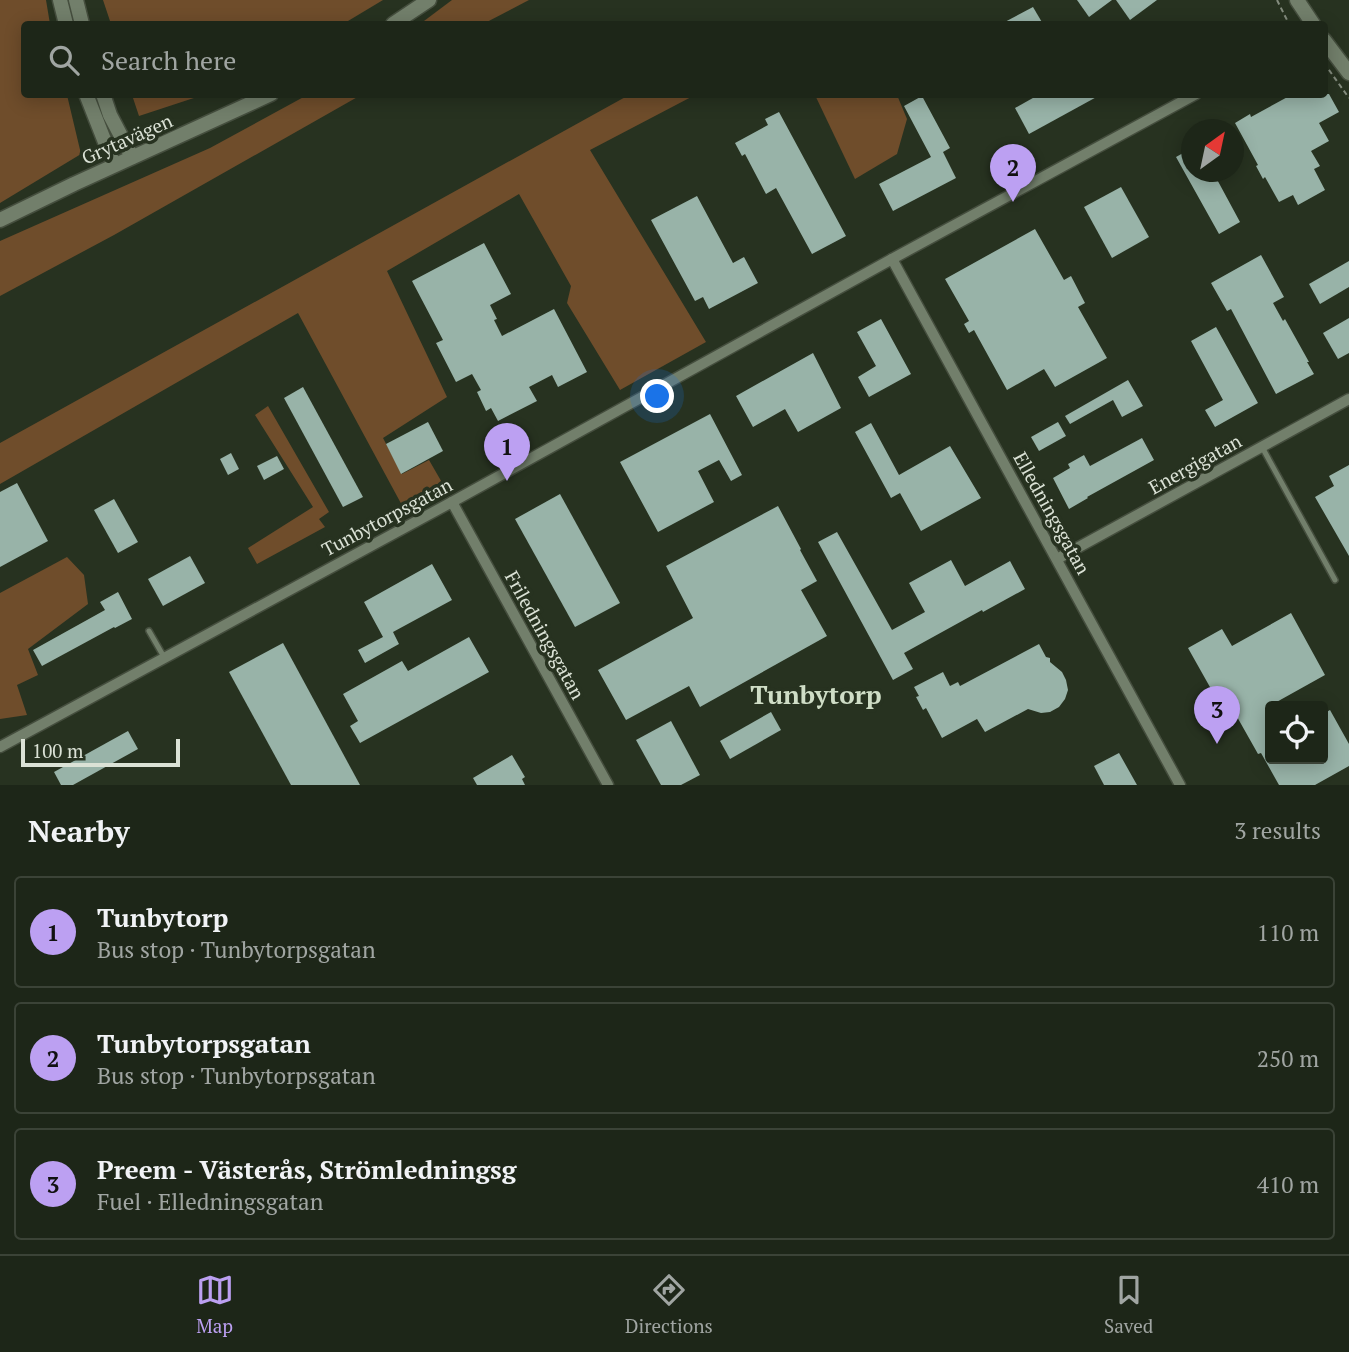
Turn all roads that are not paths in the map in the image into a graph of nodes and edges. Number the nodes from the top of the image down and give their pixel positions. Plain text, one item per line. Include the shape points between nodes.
1 (60, 0) edge
2 (76, 0) edge
3 (429, 0) edge
4 (1297, 0) edge
5 (65, 21) edge
6 (81, 21) edge
7 (398, 21) edge
8 (1311, 21) edge
9 (1328, 44) edge
10 (1349, 73) edge
11 (88, 98) edge
12 (104, 98) edge
13 (262, 98) edge
14 (1189, 98) edge
15 (132, 157) junction
16 (114, 165) junction
17 (0, 220) edge
18 (892, 259) junction
19 (1349, 398) edge
20 (1262, 447) junction
21 (453, 502) junction
22 (1057, 558) junction
23 (1335, 580) dead end
24 (149, 631) dead end
25 (164, 657) junction
26 (0, 747) edge
27 (608, 785) edge
28 (1180, 785) edge

1 - 5 street
2 - 6 street
3 - 7 street
4 - 8 street
9 - 10 street
11 - 16 street
12 - 15 street
13 - 15 street, Grytavägen
14 - 18 street, Tunbytorpsgatan
15 - 16 street, Grytavägen
16 - 17 street, Grytavägen
18 - 21 street, Tunbytorpsgatan
18 - 22 street, Elledningsgatan
19 - 20 street, Energigatan
20 - 22 street, Energigatan
20 - 23 lane
21 - 25 street, Tunbytorpsgatan
21 - 27 street, Friledningsgatan
22 - 28 street, Elledningsgatan
24 - 25 lane
25 - 26 street, Tunbytorpsgatan

